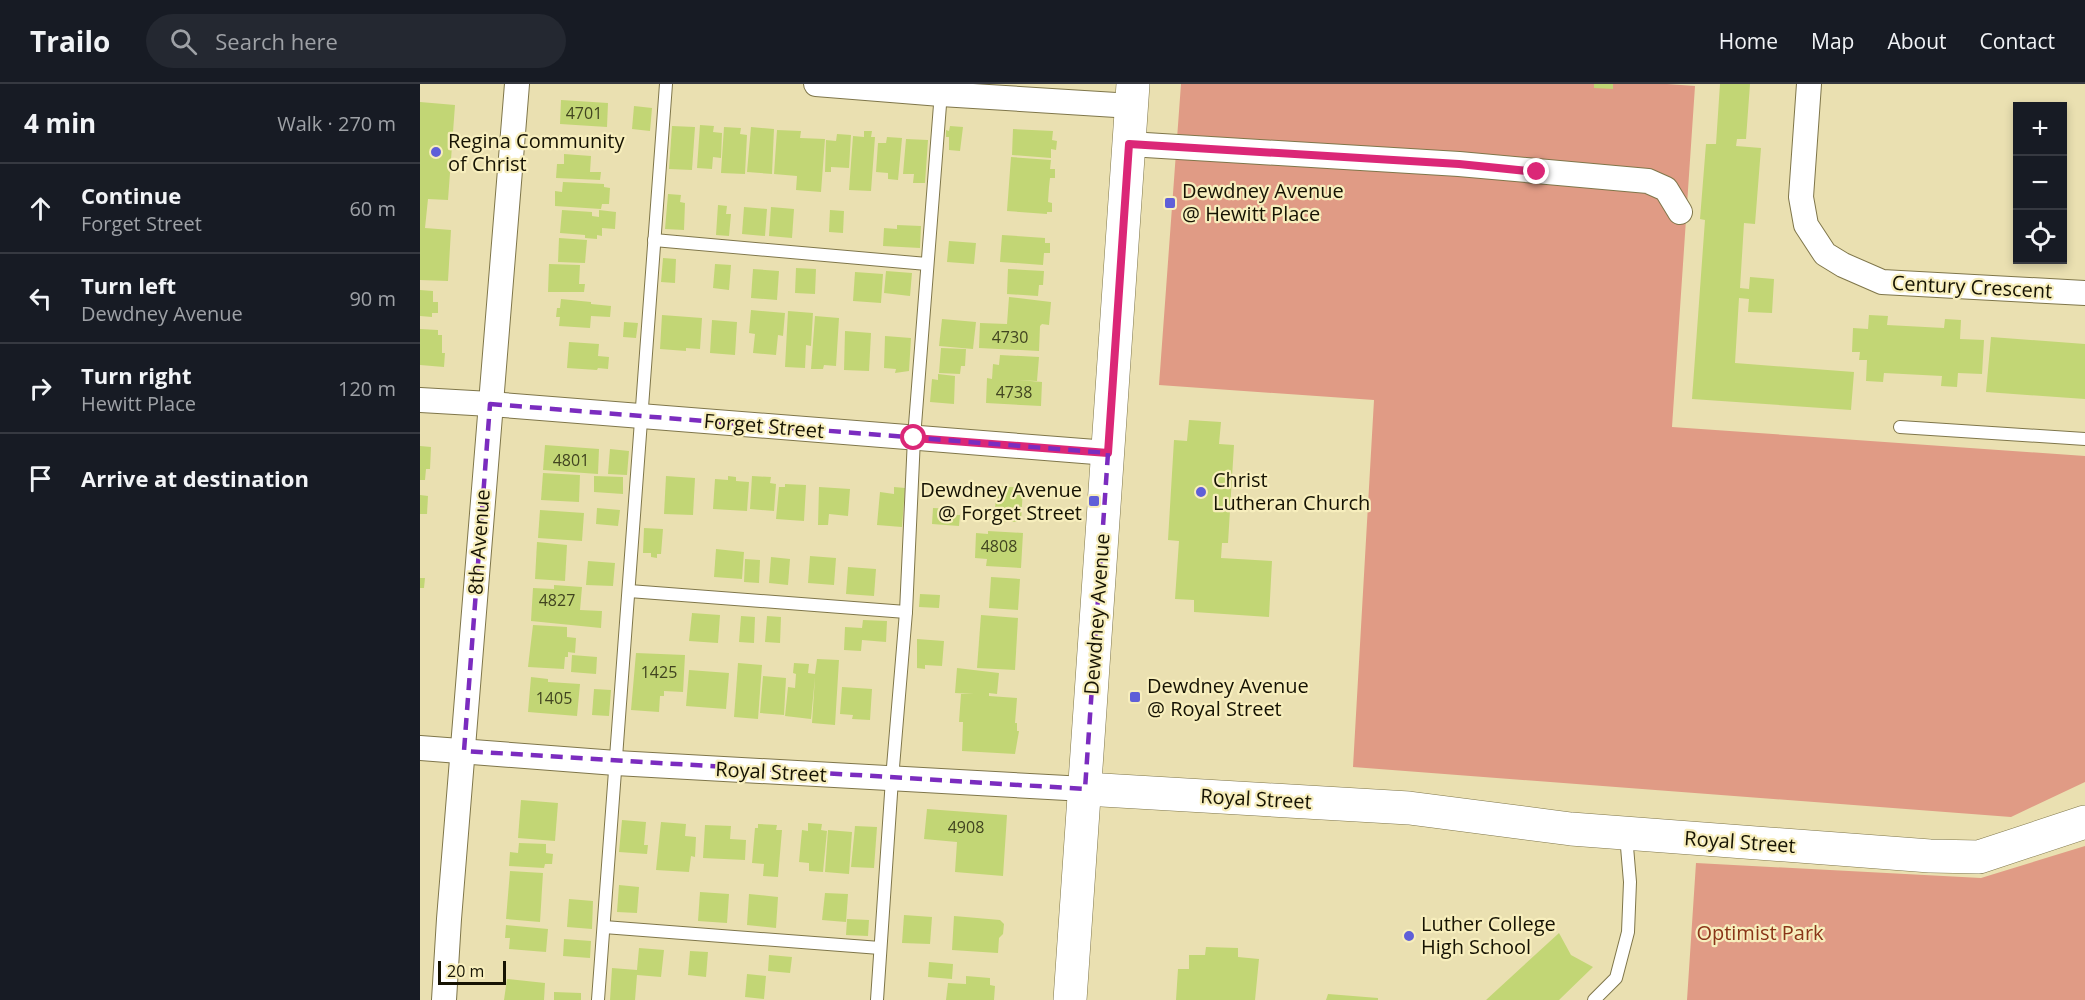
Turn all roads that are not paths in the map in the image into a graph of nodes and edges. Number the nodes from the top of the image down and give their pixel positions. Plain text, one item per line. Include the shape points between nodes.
1 (516, 84) edge
2 (666, 84) edge
3 (816, 84) edge
4 (1809, 84) edge
5 (941, 89) edge
6 (1133, 95) edge
7 (1129, 144) junction
8 (1680, 212) dead end
9 (654, 240) junction
10 (927, 264) junction
11 (2085, 293) edge
12 (420, 400) edge
13 (490, 404) junction
14 (642, 416) junction
15 (1900, 427) dead end
16 (914, 438) junction
17 (2085, 439) edge
18 (1108, 453) junction
19 (629, 591) junction
20 (906, 612) junction
21 (420, 748) edge
22 (464, 751) junction
23 (616, 763) junction
24 (892, 778) junction
25 (1085, 789) junction
26 (2085, 822) edge
27 (1626, 833) junction
28 (604, 927) junction
29 (880, 948) junction
30 (444, 1000) edge
31 (598, 1000) edge
32 (877, 1000) edge
33 (1070, 1000) edge
34 (1594, 1000) edge

1 - 13 street, 8th Avenue
2 - 9 lane
3 - 5 street
4 - 11 street, Century Crescent via 1801,197 1806,225 1825,254 1882,282
5 - 6 street
5 - 10 lane
6 - 7 street, Dewdney Avenue
7 - 8 street via 1459,164 1648,181 1665,189
7 - 18 street, Dewdney Avenue
9 - 10 lane
9 - 14 lane
10 - 16 lane
12 - 13 street, Forget Street
13 - 14 street, Forget Street
13 - 22 street, 8th Avenue
14 - 16 street, Forget Street
14 - 19 lane
15 - 17 lane
16 - 18 street, Forget Street
16 - 20 lane
18 - 25 street, Dewdney Avenue
19 - 20 lane
19 - 23 lane
20 - 24 lane
21 - 22 street, Royal Street
22 - 23 street, Royal Street
22 - 30 street, 8th Avenue
23 - 24 street, Royal Street
23 - 28 lane
24 - 25 street, Royal Street
24 - 29 lane
25 - 27 street, Royal Street via 1409,808
25 - 33 street, Dewdney Avenue
26 - 27 street, Royal Street via 1979,857
27 - 34 lane via 1630,882 1628,932 1616,978
28 - 29 lane
28 - 31 lane
29 - 32 lane

